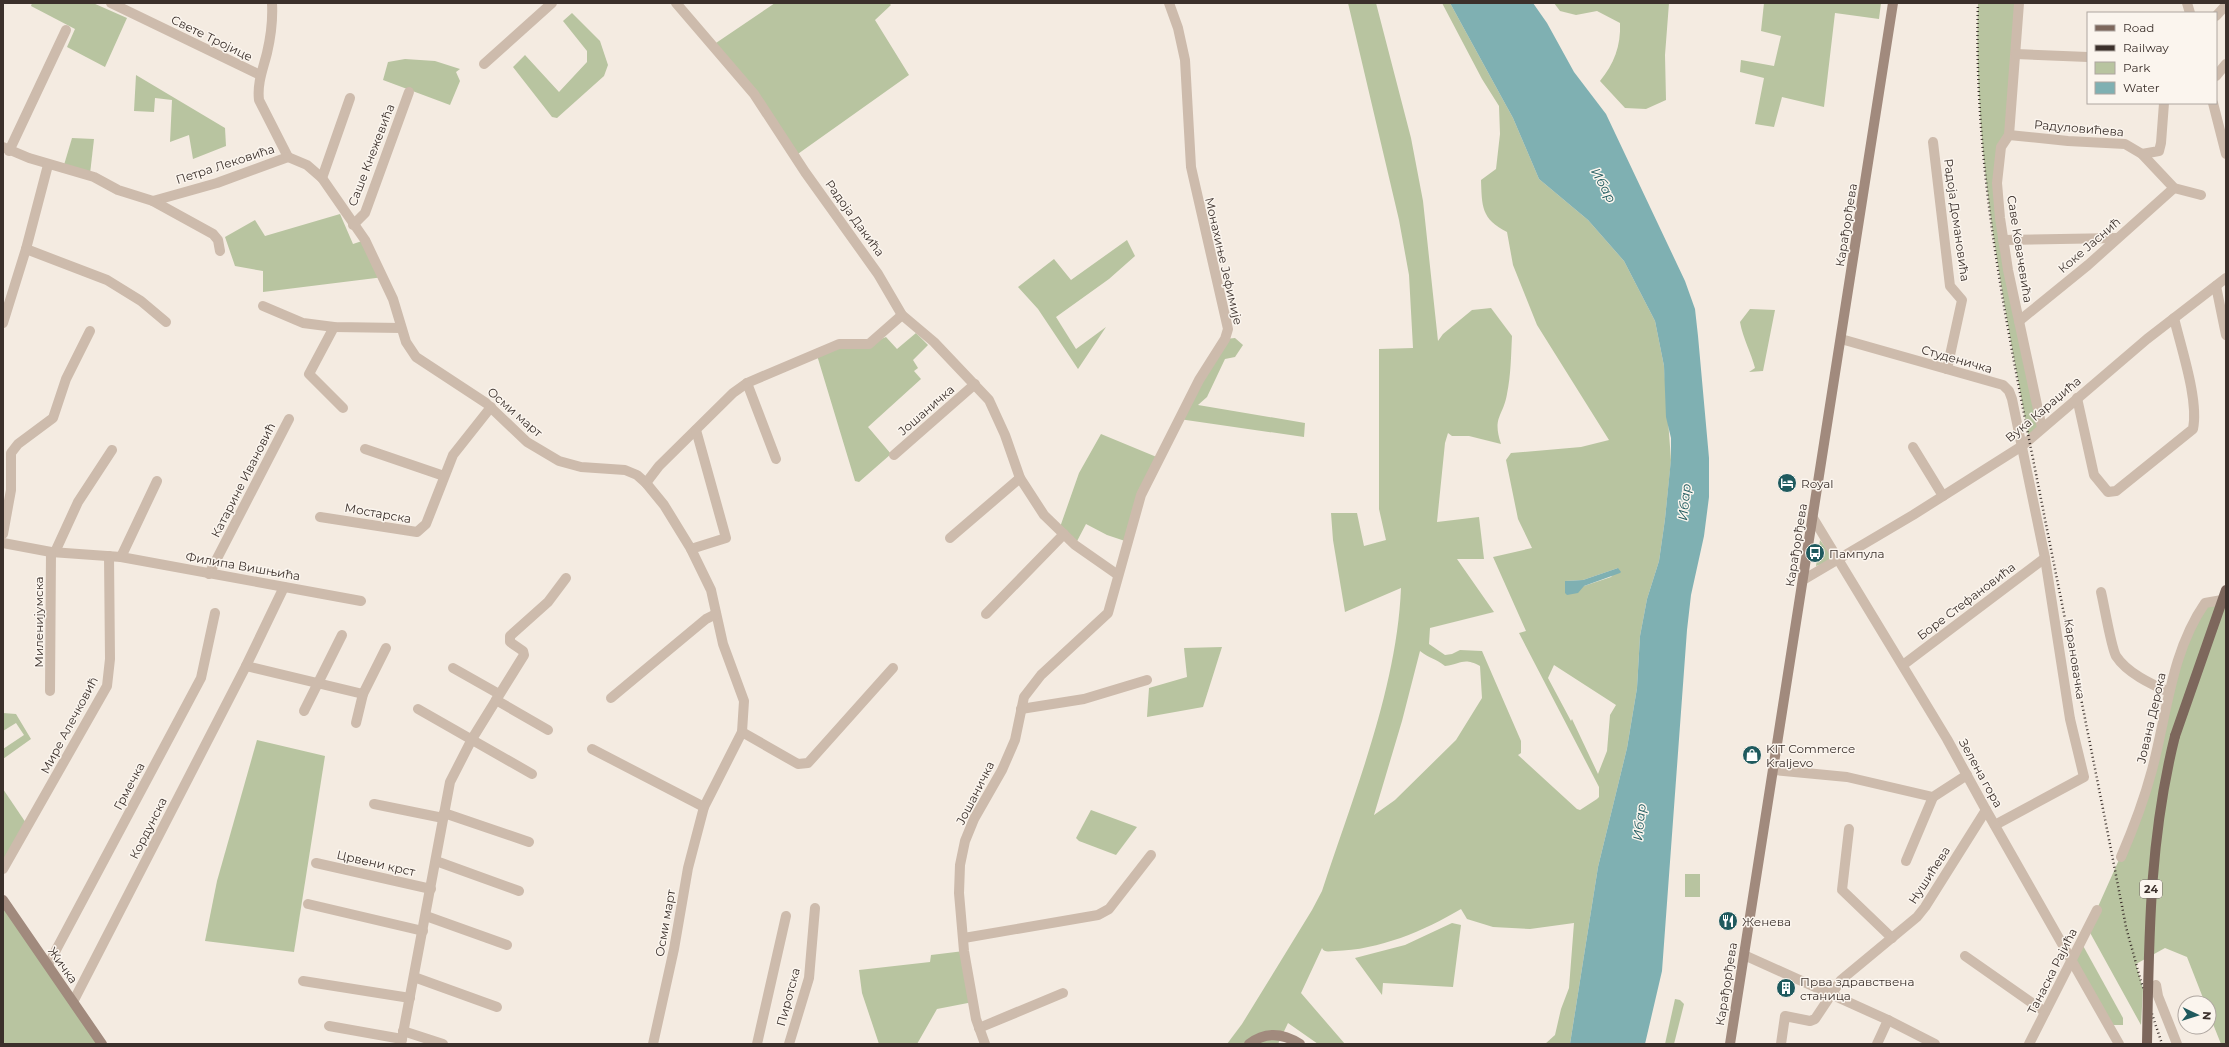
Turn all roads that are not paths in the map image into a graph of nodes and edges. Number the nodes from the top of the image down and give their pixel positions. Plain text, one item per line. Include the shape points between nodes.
1 (110, 3) edge
2 (272, 3) edge
3 (552, 3) edge
4 (676, 3) edge
5 (1169, 3) edge
6 (1893, 3) edge
7 (2019, 3) edge
8 (2226, 5) edge
9 (2217, 15) edge
10 (66, 30) dead end
11 (2016, 54) junction
12 (2087, 57) edge
13 (484, 64) dead end
14 (2226, 64) edge
15 (260, 75) junction
16 (2217, 75) edge
17 (409, 92) dead end
18 (350, 98) dead end
19 (2164, 104) edge
20 (2213, 104) edge
21 (2223, 126) edge
22 (2010, 135) junction
23 (1933, 142) dead end
24 (6, 149) edge
25 (2142, 154) junction
26 (2226, 154) edge
27 (288, 157) junction
28 (48, 164) junction
29 (322, 178) junction
30 (2174, 188) junction
31 (2201, 195) dead end
32 (153, 201) junction
33 (353, 225) junction
34 (2117, 238) junction
35 (2004, 240) junction
36 (26, 249) junction
37 (220, 251) dead end
38 (2226, 278) edge
39 (2216, 286) junction
40 (263, 306) dead end
41 (902, 315) junction
42 (2174, 318) junction
43 (2019, 321) junction
44 (166, 322) dead end
45 (3, 323) edge
46 (334, 327) junction
47 (401, 328) junction
48 (90, 331) dead end
49 (2226, 335) edge
50 (1841, 339) junction
51 (1947, 369) junction
52 (747, 383) junction
53 (975, 384) junction
54 (2078, 398) junction
55 (491, 407) junction
56 (343, 408) dead end
57 (289, 419) dead end
58 (2042, 428) junction
59 (696, 430) junction
60 (2022, 446) junction
61 (1913, 447) dead end
62 (365, 449) dead end
63 (112, 450) dead end
64 (894, 455) dead end
65 (776, 459) dead end
66 (444, 476) junction
67 (1020, 478) junction
68 (157, 481) dead end
69 (646, 483) junction
70 (1943, 496) junction
71 (320, 517) dead end
72 (1813, 518) junction
73 (3, 534) edge
74 (1064, 534) junction
75 (950, 538) dead end
76 (3, 543) edge
77 (690, 549) junction
78 (53, 552) junction
79 (109, 556) junction
80 (121, 557) junction
81 (1838, 558) junction
82 (2045, 558) junction
83 (209, 574) junction
84 (1118, 575) junction
85 (566, 578) dead end
86 (1803, 580) junction
87 (284, 586) junction
88 (2226, 590) edge
89 (2101, 592) dead end
90 (2222, 600) junction
91 (361, 601) dead end
92 (215, 612) dead end
93 (716, 614) junction
94 (986, 614) dead end
95 (342, 635) dead end
96 (386, 648) dead end
97 (1903, 664) junction
98 (246, 666) junction
99 (454, 668) dead end
100 (893, 668) dead end
101 (1147, 680) dead end
102 (319, 684) junction
103 (50, 691) dead end
104 (2169, 692) junction
105 (363, 694) junction
106 (497, 697) junction
107 (611, 698) dead end
108 (1021, 708) junction
109 (418, 709) dead end
110 (304, 711) dead end
111 (356, 723) dead end
112 (548, 730) dead end
113 (742, 732) junction
114 (472, 739) junction
115 (592, 749) dead end
116 (1774, 770) junction
117 (532, 774) dead end
118 (1967, 775) junction
119 (1933, 797) junction
120 (374, 804) dead end
121 (704, 807) junction
122 (1986, 810) junction
123 (444, 816) junction
124 (1995, 825) junction
125 (1849, 829) dead end
126 (529, 842) dead end
127 (1150, 855) dead end
128 (2122, 857) dead end
129 (436, 861) junction
130 (1906, 861) dead end
131 (316, 863) dead end
132 (3, 870) edge
133 (431, 889) junction
134 (519, 890) dead end
135 (3, 900) edge
136 (308, 904) dead end
137 (815, 908) dead end
138 (2097, 910) dead end
139 (426, 916) junction
140 (786, 916) dead end
141 (423, 931) junction
142 (964, 938) junction
143 (1892, 938) junction
144 (507, 945) dead end
145 (1744, 956) junction
146 (1965, 956) dead end
147 (2072, 960) junction
148 (48, 965) junction
149 (414, 977) junction
150 (303, 981) dead end
151 (2156, 985) dead end
152 (1063, 993) dead end
153 (1832, 993) junction
154 (410, 998) junction
155 (73, 1002) junction
156 (497, 1007) dead end
157 (2045, 1012) junction
158 (1888, 1020) junction
159 (329, 1026) dead end
160 (979, 1028) junction
161 (402, 1038) edge
162 (102, 1044) edge
163 (443, 1044) edge
164 (653, 1044) edge
165 (756, 1044) edge
166 (789, 1044) edge
167 (985, 1044) edge
168 (1249, 1044) edge
169 (1300, 1044) edge
170 (1730, 1044) edge
171 (1781, 1044) edge
172 (1877, 1044) edge
173 (1935, 1044) edge
174 (2029, 1044) edge
175 (2119, 1044) edge
176 (2146, 1044) edge
177 (2177, 1044) edge

1 - 15 street, Свете Тројице
2 - 15 street, Петра Лековића via 272,32
3 - 13 street
4 - 41 street, Радоја Дакића via 754,94 878,274
5 - 84 street, Монахиње Јефимије via 1185,60 1191,167 1228,329 1225,339 1199,380 1141,495
6 - 50 street, Карађорђева
7 - 11 street, Саве Ковачевића
8 - 9 street
10 - 24 street
11 - 12 street
11 - 22 street, Саве Ковачевића
14 - 16 street
15 - 27 street, Петра Лековића via 259,100
17 - 33 street, Саше Кнежевића via 365,213
18 - 29 street
19 - 25 street via 2159,151
20 - 21 street
21 - 26 street
22 - 25 street, Радуловићева via 2068,141 2119,142
22 - 35 street, Саве Ковачевића via 2001,147 1997,183
23 - 51 street, Радоја Домановића via 1950,286 1962,300
24 - 28 street
25 - 30 street, Радуловићева
27 - 29 street, Осми март via 307,165
27 - 32 street, Петра Лековића via 217,183
28 - 32 street via 94,178 118,190
28 - 36 street
29 - 33 street, Осми март
30 - 31 street
30 - 34 street, Коке Јаснић
32 - 37 street via 213,234 218,240
33 - 47 street, Осми март via 365,240 378,264 394,299
34 - 35 street
34 - 43 street, Коке Јаснић
35 - 43 street, Саве Ковачевића
36 - 44 street via 108,280 141,301
36 - 45 street
38 - 39 street, Вука Караџића
39 - 42 street, Вука Караџића
39 - 49 street
40 - 46 street via 303,323
41 - 52 street via 869,344 839,344
41 - 53 street via 934,342
42 - 54 street, Вука Караџића
42 - 54 street via 2192,393 2196,417 2194,429 2116,491 2108,492 2094,475
43 - 58 street, Саве Ковачевића
46 - 47 street
46 - 56 street via 309,374
47 - 55 street, Осми март via 416,357
48 - 73 street via 66,379 53,418 18,444 11,453 11,490
50 - 51 street, Студеничка
50 - 72 street, Карађорђева
51 - 60 street, Студеничка via 2003,386 2009,391
52 - 59 street
52 - 65 street
53 - 64 street, Јошаничка
53 - 67 street via 989,400 1006,434
54 - 58 street, Вука Караџића
55 - 66 street, Мостарска via 453,455
55 - 69 street, Осми март via 527,442 559,461 581,466 626,470
57 - 83 street, Катарине Ивановић
58 - 60 street, Вука Караџића
59 - 69 street via 659,466
59 - 77 street via 726,538
60 - 70 street, Вука Караџића
60 - 82 street, Карановачка
61 - 70 street
62 - 66 street
63 - 78 street via 78,502
66 - 71 street, Мостарска via 426,524 417,532
67 - 74 street via 1044,515
67 - 75 street
68 - 80 street
69 - 77 street, Осми март via 664,505
70 - 81 street, Вука Караџића
72 - 81 street, Зелена гора
72 - 86 street, Карађорђева
74 - 84 street via 1075,545
74 - 94 street
76 - 78 street, Филипа Вишњића
77 - 93 street, Осми март via 710,590
78 - 79 street, Филипа Вишњића
78 - 103 street, Миленијумска
79 - 80 street, Филипа Вишњића
79 - 132 street, Мире Алечковић via 110,659 107,686
80 - 83 street, Филипа Вишњића
81 - 86 street, Вука Караџића
81 - 97 street, Зелена гора
82 - 97 street, Боре Стефановића
82 - 124 street, Карановачка via 2070,719 2084,777
83 - 87 street, Филипа Вишњића
84 - 108 street, Јошаничка via 1108,613 1041,675 1024,697
85 - 106 street via 548,602 510,636 510,642 522,650 524,655
86 - 116 street, Карађорђева
87 - 91 street, Филипа Вишњића
87 - 98 street, Кордунска
88 - 90 main road, 24
89 - 104 street via 2115,655 2126,667
90 - 104 street, Јована Дерока via 2205,603 2195,618
90 - 176 main road, 24, bridge via 2175,736 2162,792 2152,872
92 - 148 street, Грмечка via 200,678
93 - 107 street via 706,619
93 - 113 street, Осми март via 723,644 744,701
95 - 102 street
96 - 105 street
97 - 118 street, Зелена гора
98 - 102 street
98 - 155 street, Кордунска
99 - 106 street
100 - 113 street via 808,763 798,764
101 - 108 street via 1084,699
102 - 105 street
102 - 110 street
104 - 128 street, Јована Дерока via 2152,770 2136,824
105 - 111 street
106 - 112 street
106 - 114 street
108 - 142 street, Јошаничка via 1015,740 1002,770 974,819 962,853 959,893
109 - 114 street
113 - 121 street, Осми март
114 - 117 street
114 - 123 street via 452,775
115 - 121 street
116 - 119 street via 1847,777
116 - 145 street, Карађорђева
118 - 119 street
118 - 122 street, Зелена гора
119 - 130 street
120 - 123 street
121 - 164 street, Осми март via 688,868 674,949
122 - 124 street, Зелена гора
122 - 143 street, Нушићева via 1925,907
123 - 126 street
123 - 129 street
124 - 147 street, Зелена гора
125 - 143 street via 1842,890
127 - 142 street via 1109,908 1098,915
129 - 133 street
129 - 134 street
131 - 133 street, Црвени крст
133 - 139 street
135 - 148 street, Жичка
136 - 141 street
137 - 166 street, Пиротска via 809,978
138 - 147 street, Танаска Рајића
139 - 141 street
139 - 144 street
140 - 165 street
141 - 149 street
142 - 160 street, Јошаничка via 967,973
143 - 153 street, Нушићева via 1841,980
145 - 153 street
145 - 170 street, Карађорђева
146 - 157 street
147 - 157 street, Танаска Рајића
147 - 175 street, Зелена гора
148 - 155 street, Жичка
149 - 154 street
149 - 156 street
150 - 154 street
151 - 177 street
152 - 160 street
153 - 158 street
153 - 171 street, Нушићева via 1814,1020 1785,1016
154 - 161 street
155 - 162 street, Жичка
157 - 174 street, Танаска Рајића
158 - 172 street
158 - 173 street
159 - 161 street
160 - 167 street, Јошаничка
161 - 163 street
168 - 169 street via 1270,1035 1285,1036

